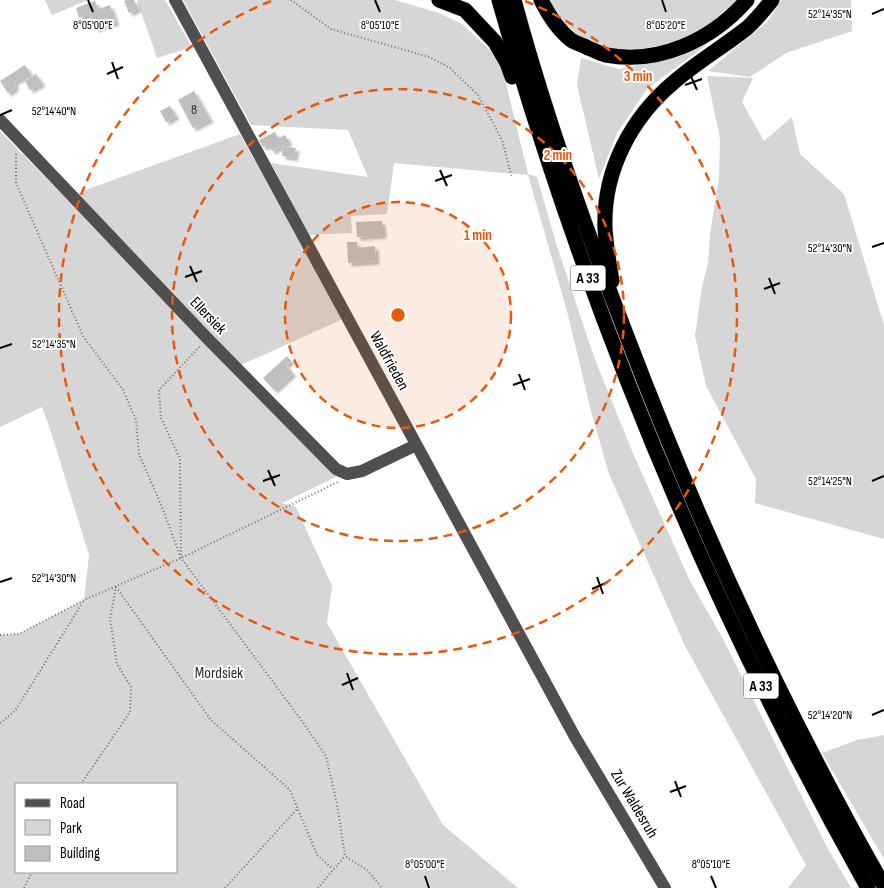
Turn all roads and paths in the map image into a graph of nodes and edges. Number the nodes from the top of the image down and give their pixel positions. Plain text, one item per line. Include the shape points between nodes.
1 (175, 0) edge
2 (291, 0) edge
3 (439, 0) edge
4 (499, 0) edge
5 (514, 0) edge
6 (541, 0) edge
7 (747, 0) edge
8 (772, 0) edge
9 (0, 120) edge
10 (16, 137) junction
11 (541, 142) junction
12 (512, 178) dead end
13 (617, 312) junction
14 (207, 338) junction
15 (416, 445) junction
16 (347, 474) junction
17 (181, 558) junction
18 (116, 587) junction
19 (84, 600) junction
20 (0, 635) edge
21 (0, 723) edge
22 (575, 737) joint
23 (82, 783) edge
24 (298, 808) junction
25 (345, 856) junction
26 (333, 869) junction
27 (32, 873) edge
28 (884, 886) edge
29 (24, 888) edge
30 (225, 888) edge
31 (318, 888) edge
32 (382, 888) edge
33 (664, 888) edge
34 (868, 888) edge

1 - 15 street, Waldfrieden
2 - 12 path via 331,29 429,57 450,68 478,95 502,140
3 - 11 highway via 465,10 495,42 508,63 528,126
4 - 11 highway, A 33
5 - 13 highway, A 33 via 555,137
6 - 7 highway via 548,14 571,40 604,55 642,58 674,51 704,36
8 - 13 highway via 748,27 667,88 637,120 625,141 610,180 605,227
9 - 10 street, Ellersiek
10 - 14 street, Ellersiek
10 - 17 path via 16,183 83,336 123,390 136,420 139,454
11 - 34 highway, A 33 via 613,345 679,507 763,689
13 - 28 highway, A 33 via 731,588 824,776
14 - 16 street, Ellersiek via 336,468
14 - 17 path via 159,390 161,418 180,459
15 - 16 street via 362,471
15 - 22 street, Waldfrieden
16 - 17 path via 344,479
17 - 18 path
17 - 25 path via 326,756
18 - 19 path
18 - 23 path via 110,619 118,664 131,687 130,712
18 - 24 path via 211,720 290,790
19 - 20 path via 19,634
19 - 21 path via 15,711
22 - 33 street, Zur Waldesruh
24 - 26 path via 317,856
24 - 30 path
25 - 26 path
25 - 32 path via 367,870
26 - 31 path
27 - 29 path

